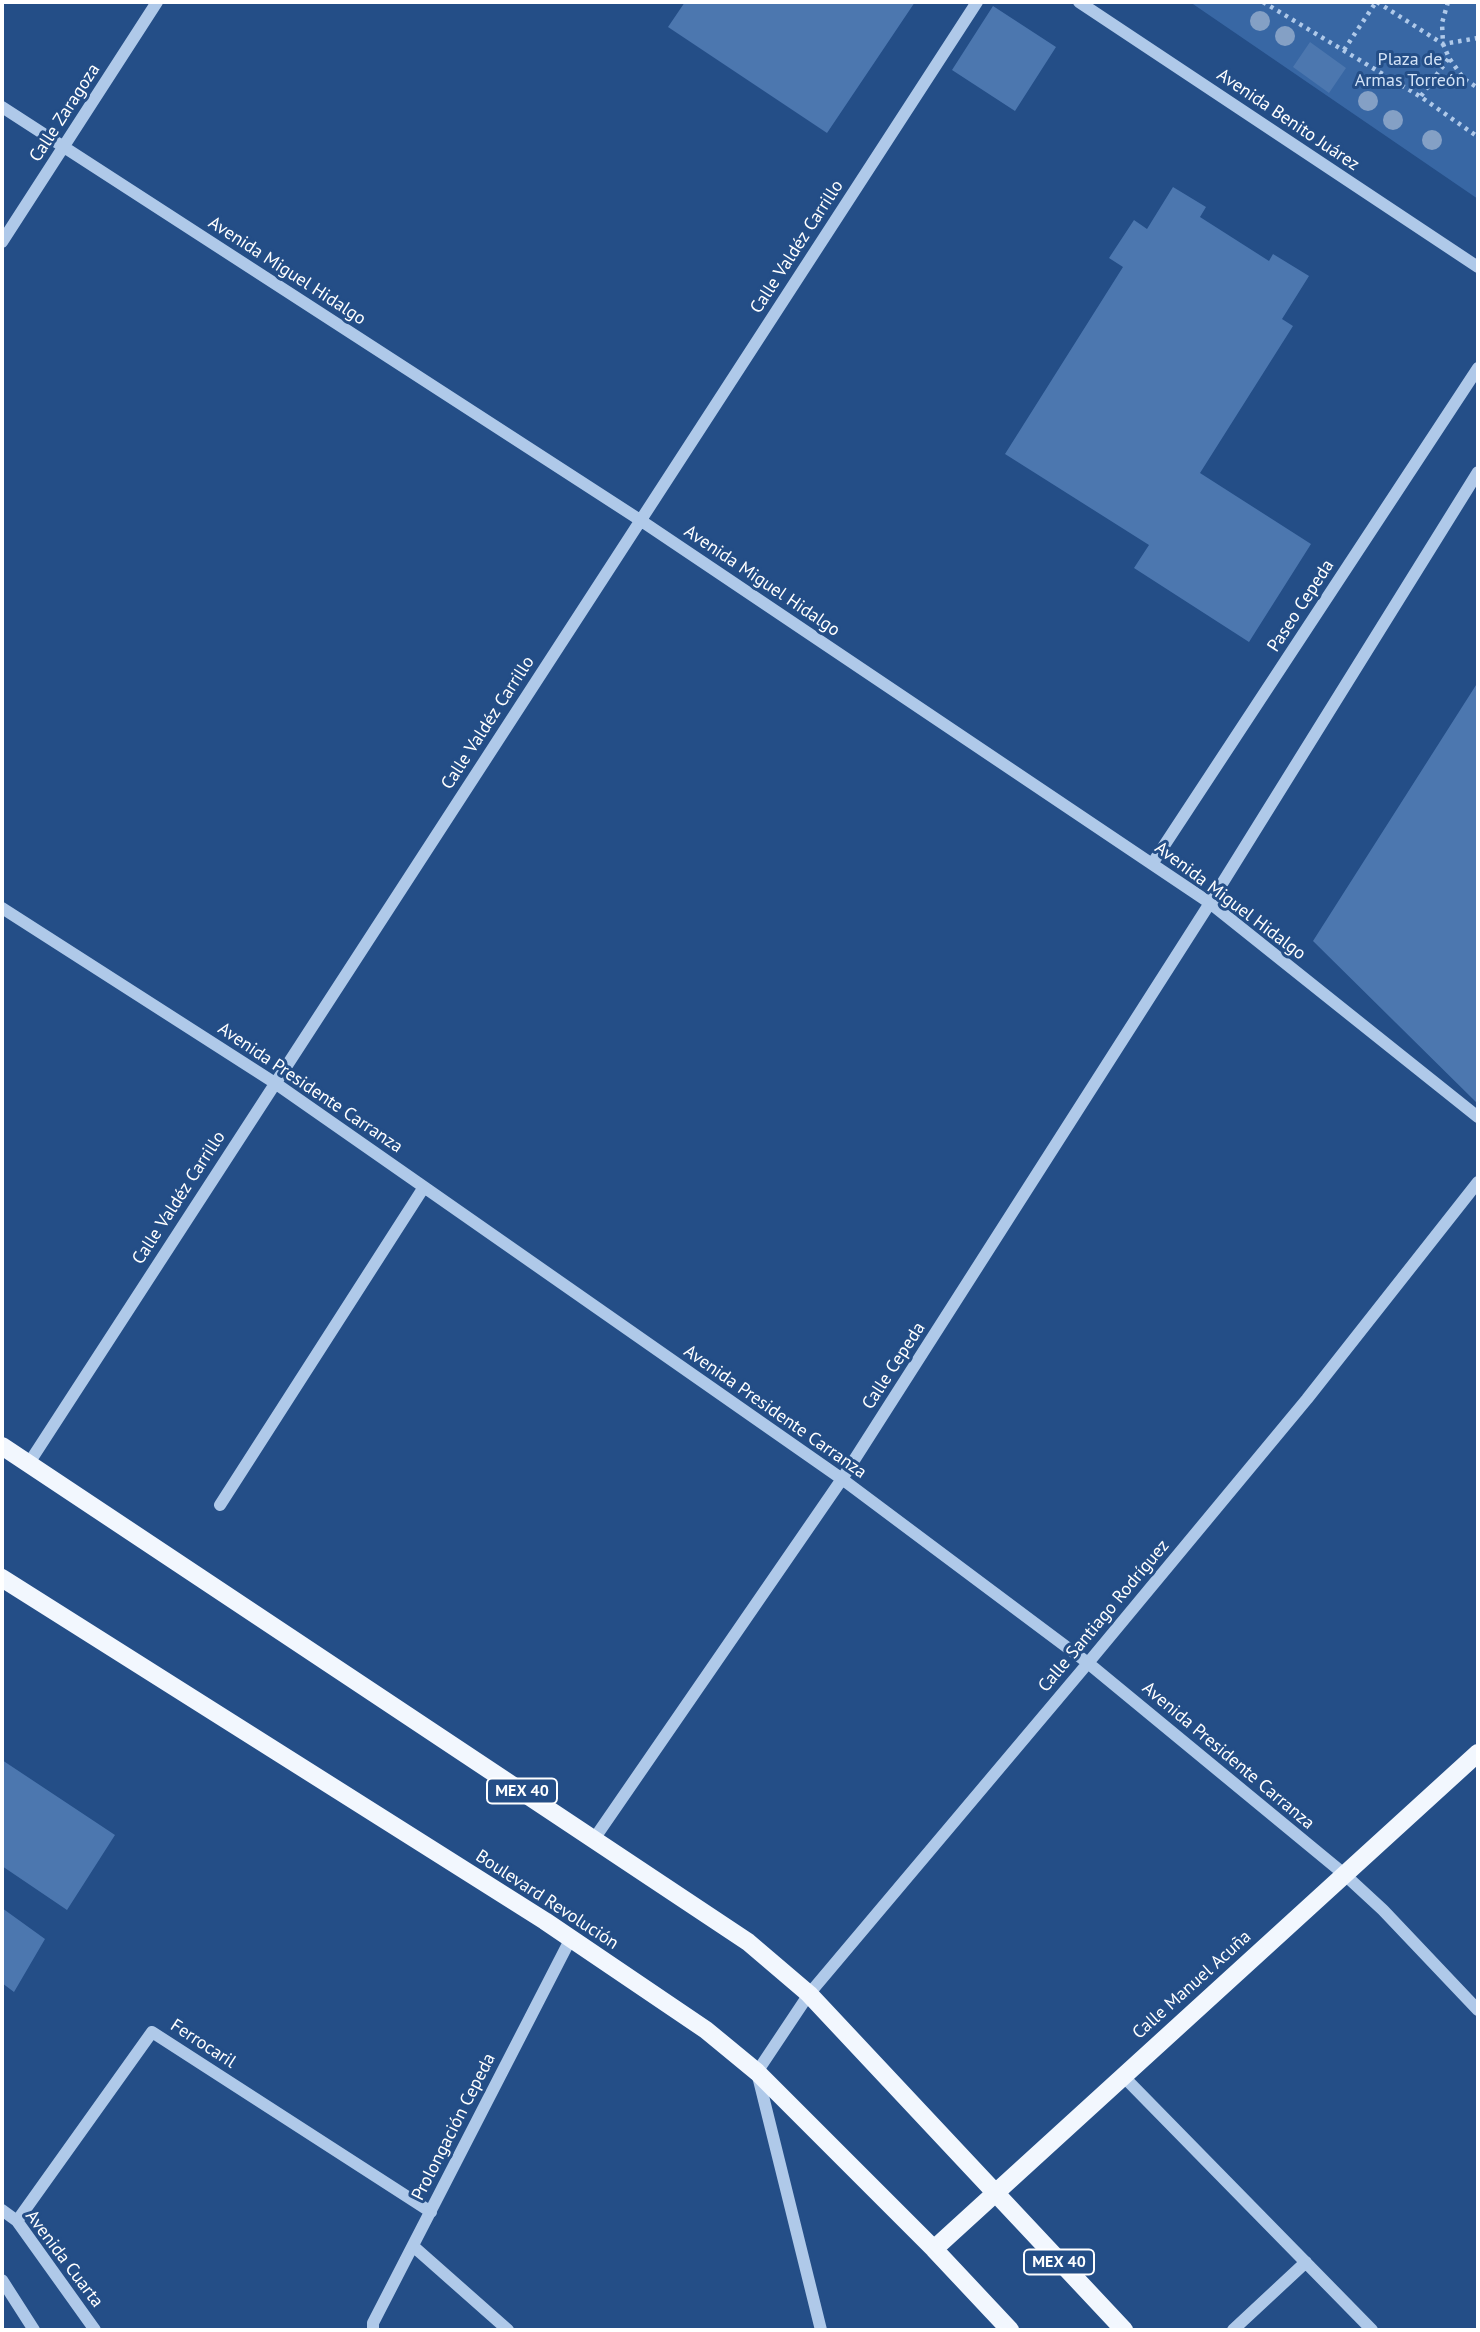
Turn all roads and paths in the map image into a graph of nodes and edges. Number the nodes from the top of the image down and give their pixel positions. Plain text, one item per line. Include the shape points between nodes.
1 (157, 2) edge
2 (977, 2) edge
3 (1079, 2) edge
4 (1263, 2) edge
5 (1377, 2) edge
6 (1448, 2) edge
7 (1478, 38) edge
8 (1443, 44) junction
9 (1344, 51) junction
10 (1449, 58) junction
11 (1478, 88) edge
12 (1421, 97) junction
13 (2, 107) edge
14 (1478, 137) edge
15 (63, 147) junction
16 (2, 242) edge
17 (1478, 267) edge
18 (1478, 368) edge
19 (1478, 472) edge
20 (640, 520) junction
21 (1152, 864) junction
22 (1210, 903) junction
23 (2, 908) edge
24 (275, 1083) junction
25 (1478, 1117) edge
26 (1478, 1182) edge
27 (424, 1187) junction
28 (2, 1446) edge
29 (29, 1463) junction
30 (842, 1479) junction
31 (220, 1505) dead end
32 (2, 1578) edge
33 (1088, 1663) junction
34 (1478, 1753) edge
35 (594, 1839) junction
36 (1344, 1874) junction
37 (570, 1940) junction
38 (809, 1994) junction
39 (1478, 2010) edge
40 (757, 2072) junction
41 (1123, 2076) junction
42 (995, 2193) junction
43 (2, 2210) edge
44 (430, 2212) junction
45 (17, 2221) junction
46 (413, 2246) junction
47 (934, 2249) junction
48 (1306, 2262) junction
49 (2, 2280) edge
50 (34, 2330) edge
51 (95, 2330) edge
52 (373, 2330) edge
53 (508, 2330) edge
54 (821, 2330) edge
55 (1010, 2330) edge
56 (1124, 2330) edge
57 (1233, 2330) edge
58 (1372, 2330) edge

1 - 15 street, Calle Zaragoza
2 - 20 street, Calle Valdéz Carrillo
3 - 17 street, Avenida Benito Juárez
4 - 9 path
5 - 8 path
5 - 9 path
6 - 8 path
7 - 8 path
8 - 10 path
9 - 12 path
10 - 11 path via 1464,79
10 - 12 path
12 - 14 path
13 - 15 street, Avenida Miguel Hidalgo
15 - 16 street, Calle Zaragoza
15 - 20 street, Avenida Miguel Hidalgo
18 - 21 street, Paseo Cepeda
19 - 22 street
20 - 21 street, Avenida Miguel Hidalgo
20 - 24 street, Calle Valdéz Carrillo
21 - 22 street, Avenida Miguel Hidalgo
22 - 25 street, Avenida Miguel Hidalgo
22 - 30 street, Calle Cepeda
23 - 24 street, Avenida Presidente Carranza
24 - 27 street, Avenida Presidente Carranza
24 - 29 street, Calle Valdéz Carrillo
26 - 33 street, Calle Santiago Rodríguez via 1307,1399
27 - 30 street, Avenida Presidente Carranza
27 - 31 street
28 - 29 main road, MEX 40
29 - 35 main road, MEX 40
30 - 33 street, Avenida Presidente Carranza
30 - 35 street, Calle Cepeda
32 - 37 main road, Boulevard Revolución
33 - 36 street, Avenida Presidente Carranza
33 - 38 street, Calle Santiago Rodríguez
34 - 36 main road, Calle Manuel Acuña
35 - 38 main road, MEX 40 via 748,1942
36 - 39 street, Avenida Presidente Carranza
36 - 41 main road, Calle Manuel Acuña
37 - 40 main road, Boulevard Revolución via 706,2030
37 - 44 street, Prolongación Cepeda
38 - 40 street, Calle Santiago Rodríguez
38 - 42 main road, MEX 40
40 - 47 main road, Boulevard Revolución
40 - 54 street
41 - 42 main road, Calle Manuel Acuña
41 - 48 street
42 - 47 main road, Calle Manuel Acuña
42 - 56 main road, MEX 40
43 - 45 street, Avenida Cuarta
44 - 45 street, Ferrocaril via 152,2032
44 - 46 street, Prolongación Cepeda
45 - 51 street, Avenida Cuarta
46 - 52 street, Prolongación Cepeda
46 - 53 street
47 - 55 main road, Boulevard Revolución
48 - 57 street
48 - 58 street
49 - 50 street

